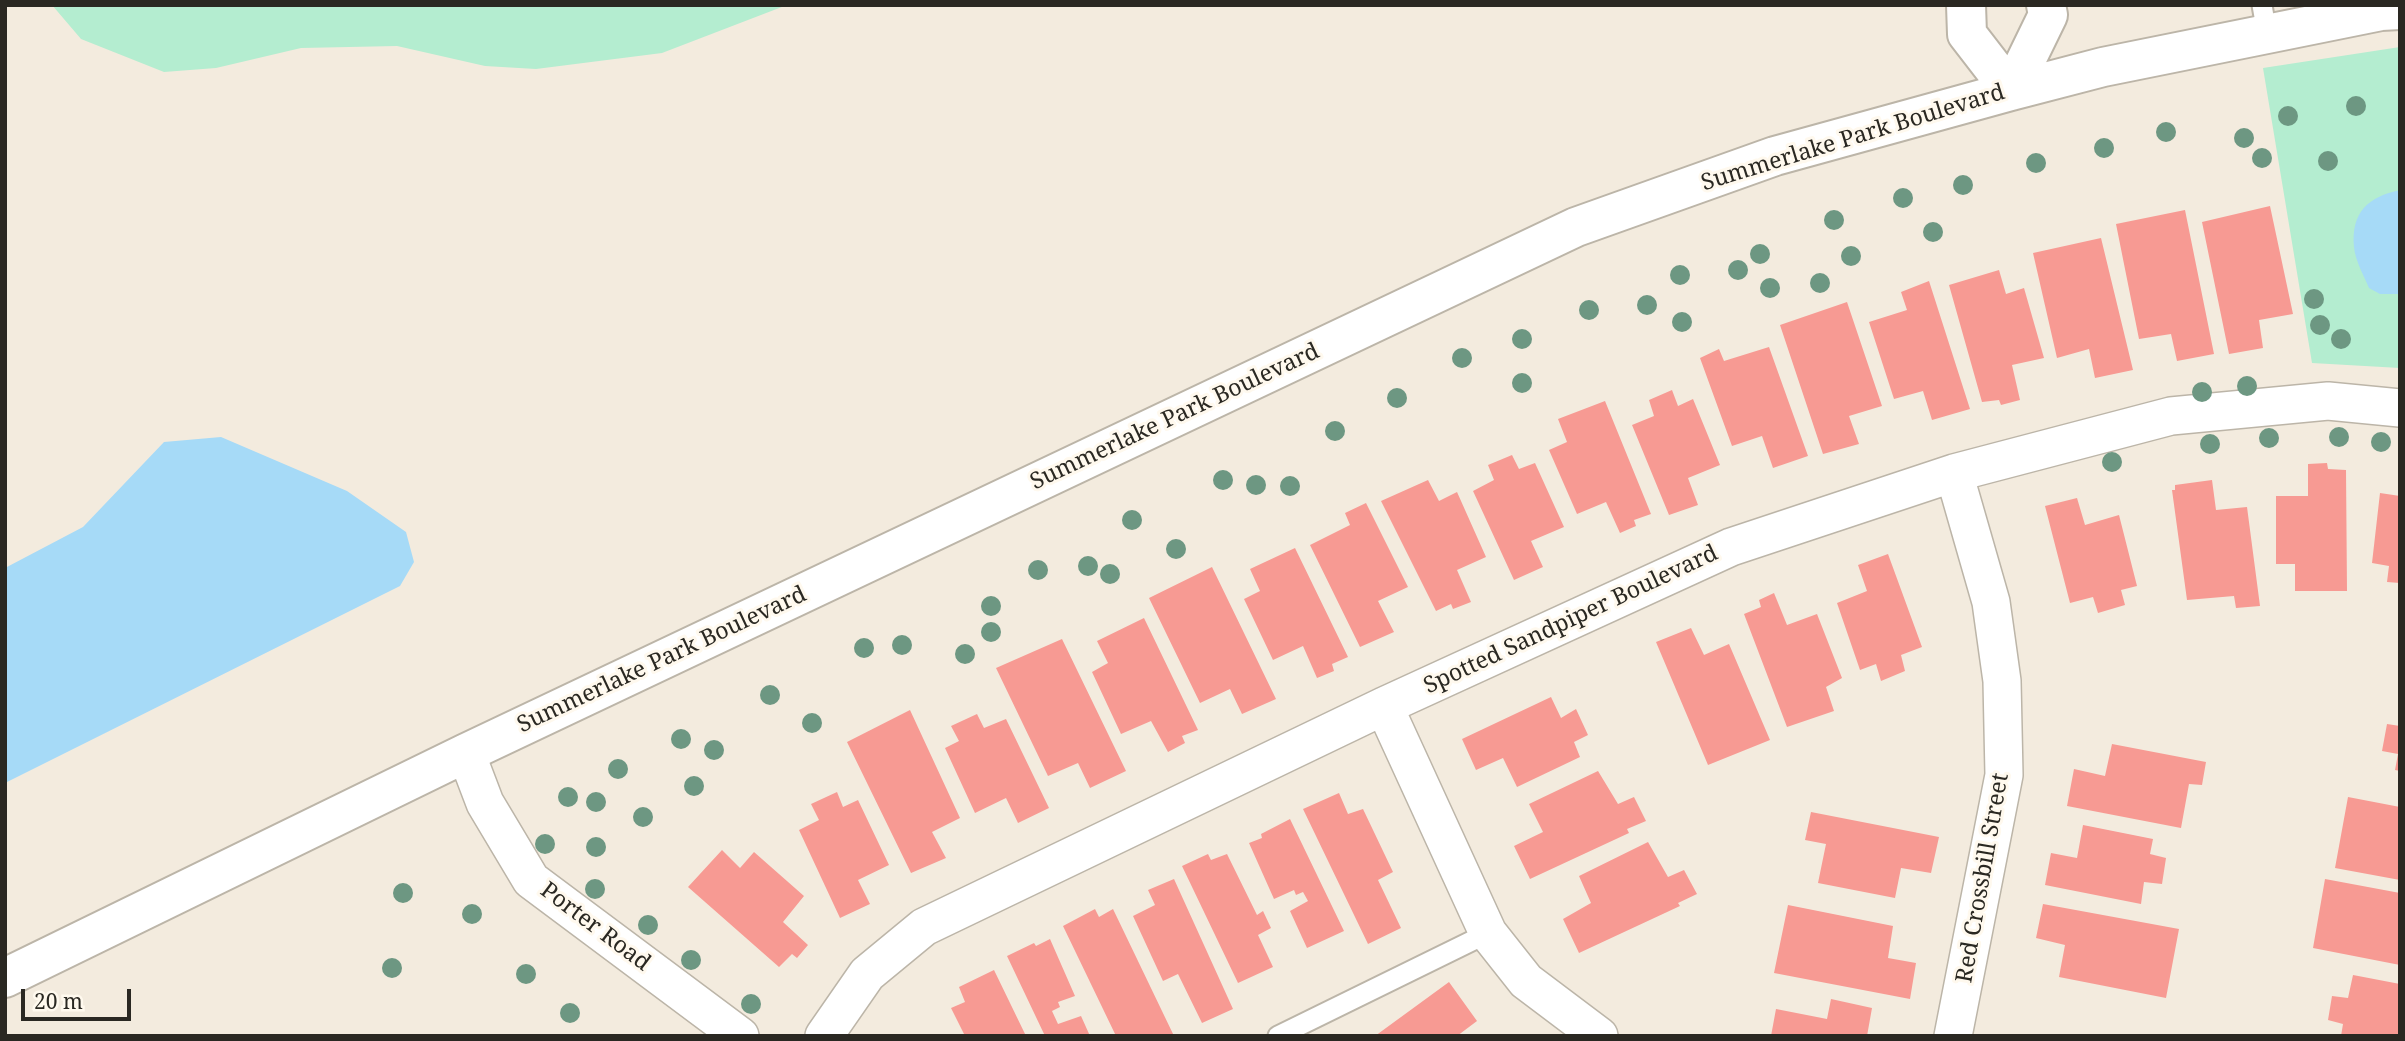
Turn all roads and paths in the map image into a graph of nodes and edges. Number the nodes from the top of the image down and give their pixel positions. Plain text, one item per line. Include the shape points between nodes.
1 (1966, 5) edge
2 (2046, 5) edge
3 (2400, 10) edge
4 (2264, 20) edge
5 (2011, 91) junction
6 (2400, 408) edge
7 (1954, 473) junction
8 (1384, 706) junction
9 (466, 753) junction
10 (1488, 933) junction
11 (5, 978) edge
12 (740, 1036) edge
13 (824, 1036) edge
14 (1278, 1036) edge
15 (1599, 1036) edge
16 (1954, 1036) edge

1 - 5 main road via 1968,34
2 - 5 main road via 2048,15
3 - 4 main road, Summerlake Park Boulevard
4 - 5 main road, Summerlake Park Boulevard
5 - 9 main road, Summerlake Park Boulevard via 1775,156 1576,227
6 - 7 street, Spotted Sandpiper Boulevard via 2328,401 2171,416
7 - 8 street, Spotted Sandpiper Boulevard via 1731,547
7 - 16 street, Red Crossbill Street via 1991,602 2002,681 2004,775
8 - 10 street
8 - 13 street, Spotted Sandpiper Boulevard via 924,927 867,974
9 - 11 main road, Summerlake Park Boulevard
9 - 12 street, Porter Road via 485,803 531,880
10 - 14 lane
10 - 15 street via 1526,981

